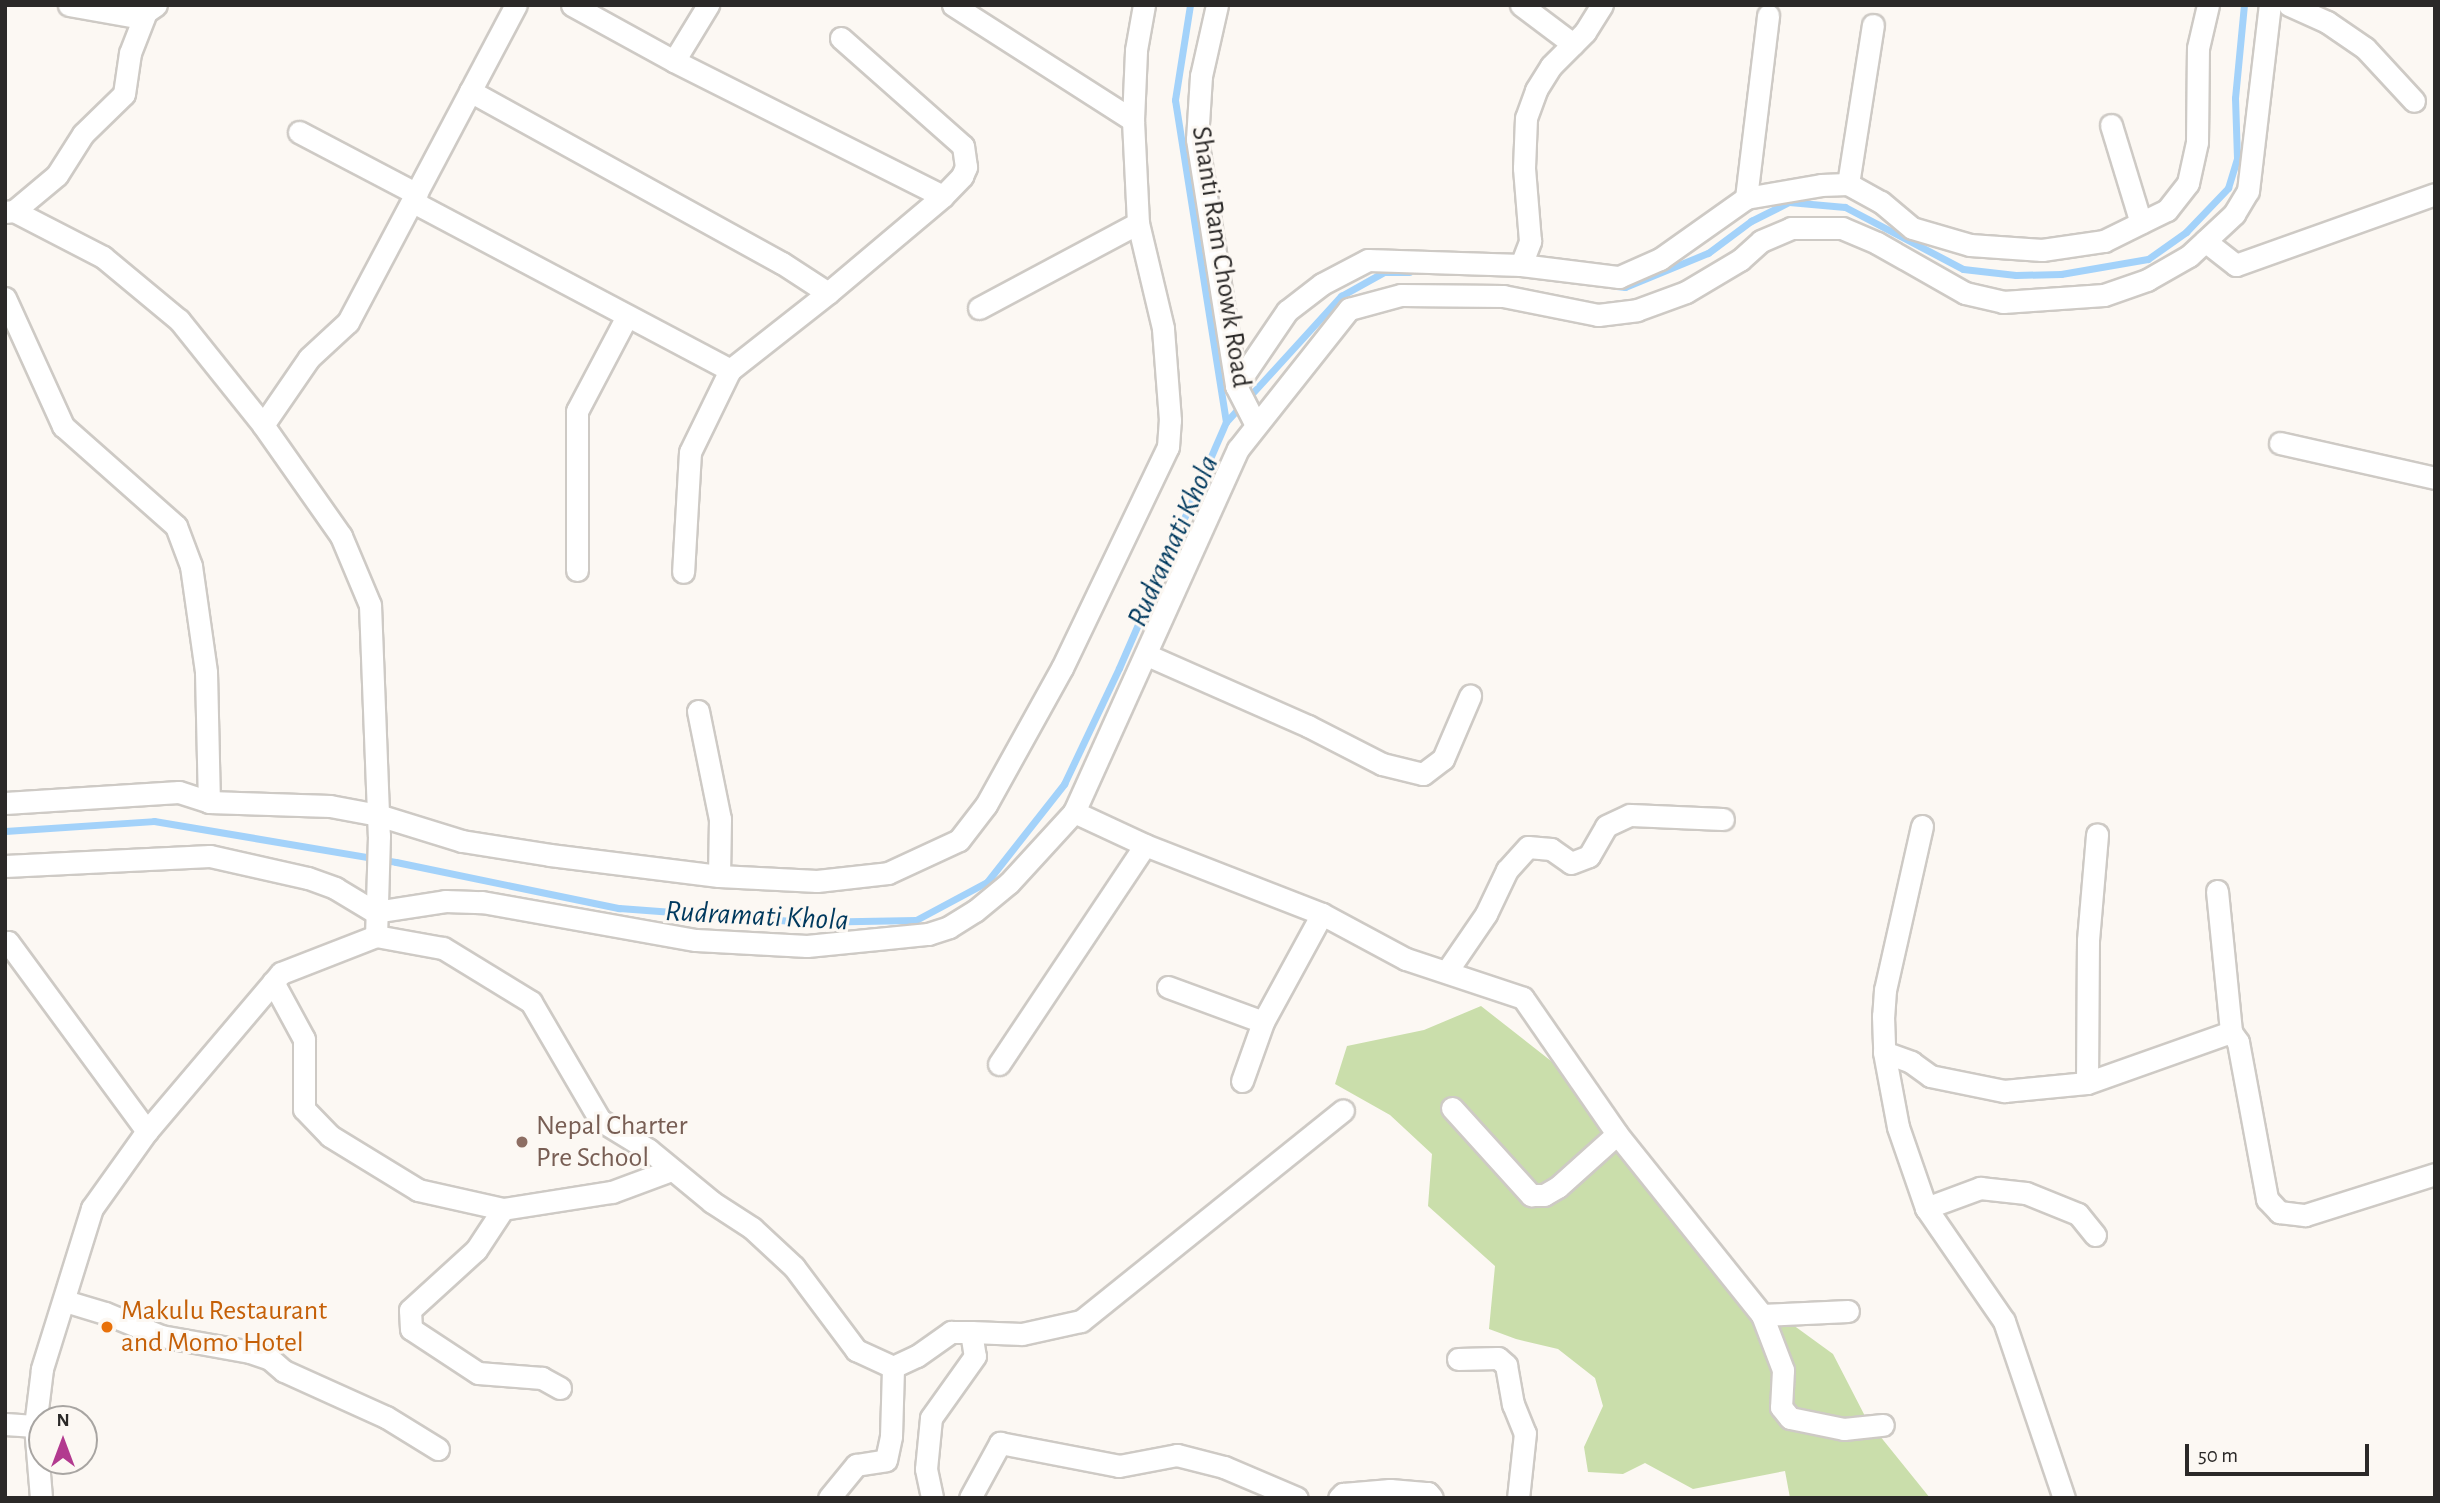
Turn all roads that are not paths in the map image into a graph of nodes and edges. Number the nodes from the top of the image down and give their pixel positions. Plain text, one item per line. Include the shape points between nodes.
1 (69, 5) edge
2 (516, 5) edge
3 (572, 5) edge
4 (708, 5) edge
5 (953, 5) edge
6 (1217, 5) edge
7 (1521, 5) edge
8 (1602, 5) edge
9 (2208, 5) edge
10 (2270, 5) edge
11 (2289, 5) edge
12 (1138, 8) edge
13 (150, 12) edge
14 (1768, 15) dead end
15 (1873, 25) dead end
16 (841, 38) dead end
17 (1573, 44) junction
18 (674, 61) junction
19 (470, 91) junction
20 (2414, 101) dead end
21 (1133, 120) junction
22 (2111, 125) dead end
23 (299, 132) dead end
24 (1848, 184) junction
25 (2435, 194) edge
26 (943, 196) junction
27 (415, 198) junction
28 (1746, 198) junction
29 (10, 211) edge
30 (1138, 223) junction
31 (2141, 223) junction
32 (2205, 241) junction
33 (1521, 265) junction
34 (828, 293) junction
35 (5, 298) edge
36 (979, 308) dead end
37 (627, 316) junction
38 (730, 370) junction
39 (1236, 386) junction
40 (1255, 423) junction
41 (263, 425) junction
42 (2280, 443) dead end
43 (2435, 478) edge
44 (577, 570) dead end
45 (683, 572) dead end
46 (1147, 654) junction
47 (1470, 696) dead end
48 (698, 711) dead end
49 (209, 802) junction
50 (5, 803) edge
51 (1074, 812) junction
52 (378, 815) junction
53 (1723, 819) dead end
54 (1922, 826) dead end
55 (2097, 834) dead end
56 (1144, 845) junction
57 (5, 866) edge
58 (719, 876) junction
59 (2217, 891) dead end
60 (375, 902) junction
61 (1322, 914) junction
62 (376, 936) junction
63 (8, 942) dead end
64 (1447, 971) junction
65 (273, 982) junction
66 (1168, 987) dead end
67 (1263, 1022) junction
68 (2231, 1032) junction
69 (1884, 1052) junction
70 (999, 1064) dead end
71 (1242, 1082) dead end
72 (2087, 1083) junction
73 (1452, 1108) dead end
74 (1343, 1110) dead end
75 (147, 1130) junction
76 (1617, 1134) junction
77 (671, 1170) junction
78 (2435, 1174) edge
79 (1926, 1208) junction
80 (503, 1209) junction
81 (2095, 1235) dead end
82 (65, 1301) junction
83 (1848, 1311) dead end
84 (1762, 1315) junction
85 (971, 1332) junction
86 (1458, 1359) dead end
87 (893, 1367) junction
88 (560, 1388) dead end
89 (38, 1405) edge
90 (5, 1424) edge
91 (1883, 1425) dead end
92 (28, 1426) edge
93 (438, 1449) dead end
94 (39, 1475) edge
95 (41, 1498) edge
96 (829, 1498) edge
97 (932, 1498) edge
98 (970, 1498) edge
99 (1297, 1498) edge
100 (1339, 1498) edge
101 (1432, 1498) edge
102 (1518, 1498) edge
103 (2064, 1498) edge

1 - 13 street
2 - 19 street
3 - 18 street
4 - 18 street
5 - 21 street
6 - 39 street, Shanti Ram Chowk Road via 1200,76 1197,139
7 - 17 street
8 - 17 street
9 - 31 street via 2198,48 2197,142 2188,183 2166,210
10 - 32 street via 2248,191 2234,214
11 - 20 street via 2327,22 2365,48
12 - 21 street
13 - 29 street via 131,52 124,94 83,134 57,175
14 - 28 street
15 - 24 street
16 - 26 street via 963,146 966,167
17 - 33 street via 1551,66 1526,118 1524,168 1530,241
18 - 26 street
19 - 27 street
19 - 34 street via 782,262
21 - 30 street
22 - 31 street
23 - 27 street
24 - 28 street via 1821,184
24 - 31 street via 1881,202 1912,228 1970,245 2042,250 2104,241
25 - 32 street via 2236,265
26 - 34 street
27 - 37 street
27 - 41 street via 348,322 309,358
28 - 33 street via 1660,259 1619,277
29 - 41 street via 103,257 179,320
30 - 36 street
30 - 58 street via 1163,328 1168,447 1062,668 986,805 960,840 888,873 817,881
32 - 40 street via 2189,256 2147,280 2104,295 2053,301 2003,302 1965,293 1842,228 1791,228 1761,241 1740,260 1686,292 1637,310 1598,315 1503,296 1375,299 1349,309
33 - 39 street via 1368,260 1322,284 1287,311
34 - 38 street
35 - 49 street via 63,426 176,526 191,566 206,672
37 - 38 street
37 - 44 street via 577,411
38 - 45 street via 690,452
39 - 40 street, Shanti Ram Chowk Road
40 - 46 street via 1238,449
41 - 52 street via 341,536 370,605
42 - 43 street
46 - 47 street via 1382,764 1423,774 1443,759
46 - 51 street
48 - 58 street via 720,819
49 - 50 street via 178,792
49 - 52 street via 330,806
51 - 56 street
51 - 60 street via 1009,883 949,928 928,934 807,946 696,940 482,902
52 - 58 street via 462,841
52 - 60 street
53 - 64 street via 1630,815 1606,826 1589,856 1571,863 1551,849 1528,847 1507,870 1486,914
54 - 69 street via 1885,990
55 - 72 street via 2088,940
56 - 61 street
56 - 70 street
57 - 60 street via 210,856 308,877
59 - 68 street
60 - 62 street
61 - 64 street via 1406,959
61 - 67 street
62 - 65 street via 281,973
62 - 77 street via 443,948 531,1002 600,1120 649,1150
63 - 75 street
64 - 76 street via 1523,998
65 - 75 street
65 - 80 street via 304,1039 304,1109 330,1136 418,1190
66 - 67 street
67 - 71 street
68 - 72 street
68 - 78 street via 2238,1042 2267,1199 2278,1212 2305,1216
69 - 72 street via 1911,1062 1930,1076 2004,1091
69 - 79 street via 1898,1126
73 - 76 street via 1531,1195 1544,1195 1558,1187
74 - 85 street via 1081,1321 1022,1335
75 - 82 street via 92,1208
76 - 84 street
77 - 80 street via 612,1192
77 - 87 street via 752,1228 794,1267 856,1350
79 - 81 street via 1980,1188 2026,1193 2078,1214
79 - 103 street via 2004,1321
80 - 88 street via 476,1250 410,1310 411,1329 478,1373 542,1378
82 - 89 street via 42,1369
82 - 93 street via 161,1336 270,1359 284,1371 386,1417
83 - 84 street
84 - 91 street via 1783,1370 1781,1407 1790,1418 1844,1429
85 - 87 street via 951,1332
85 - 97 street via 975,1356 931,1418 926,1469
86 - 102 street via 1498,1359 1506,1365 1513,1404 1525,1433
87 - 96 street via 886,1460 856,1465
90 - 92 street
94 - 95 street
98 - 99 street via 1000,1443 1119,1466 1177,1455 1224,1466
100 - 101 street via 1390,1490 1428,1493

